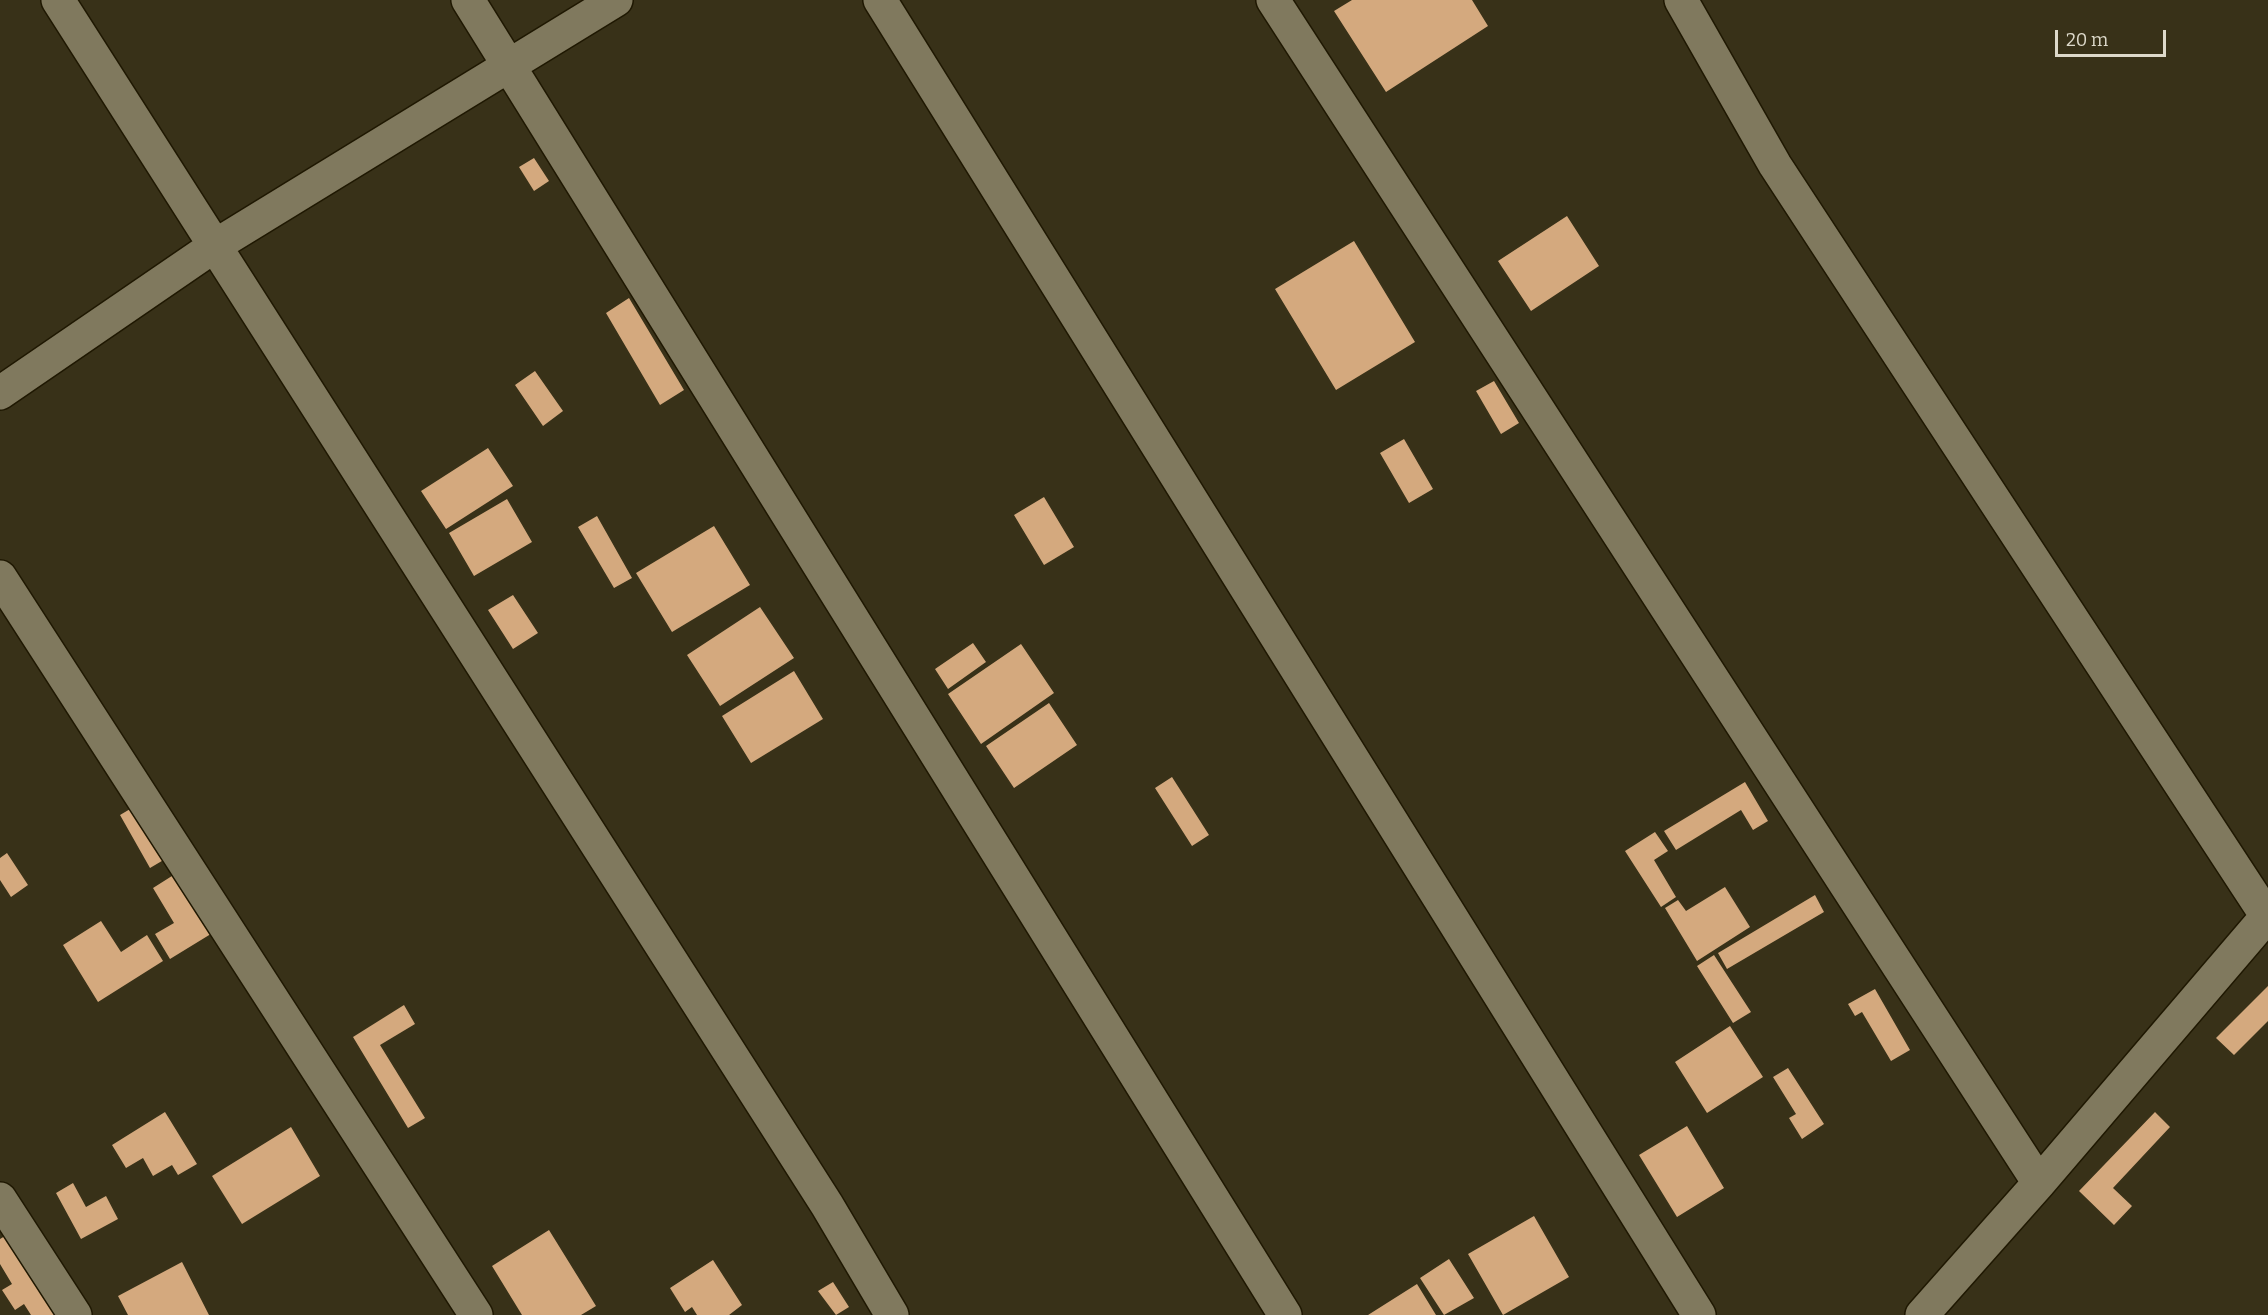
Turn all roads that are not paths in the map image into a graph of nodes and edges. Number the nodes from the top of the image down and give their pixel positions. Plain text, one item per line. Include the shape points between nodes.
1 (58, 0) edge
2 (468, 0) edge
3 (616, 0) edge
4 (880, 0) edge
5 (1273, 0) edge
6 (1681, 0) edge
7 (508, 65) junction
8 (213, 247) junction
9 (0, 393) edge
10 (0, 577) edge
11 (2268, 916) edge
12 (2039, 1183) junction
13 (0, 1199) edge
14 (75, 1315) edge
15 (476, 1315) edge
16 (892, 1315) edge
17 (1285, 1315) edge
18 (1699, 1315) edge
19 (1922, 1315) edge

1 - 8 street
2 - 7 street
3 - 7 street
4 - 18 street
5 - 12 street
6 - 11 street via 1775,165
7 - 8 street
7 - 17 street
8 - 9 street
8 - 16 street via 827,1205
10 - 15 street
11 - 12 street
12 - 19 street
13 - 14 street

